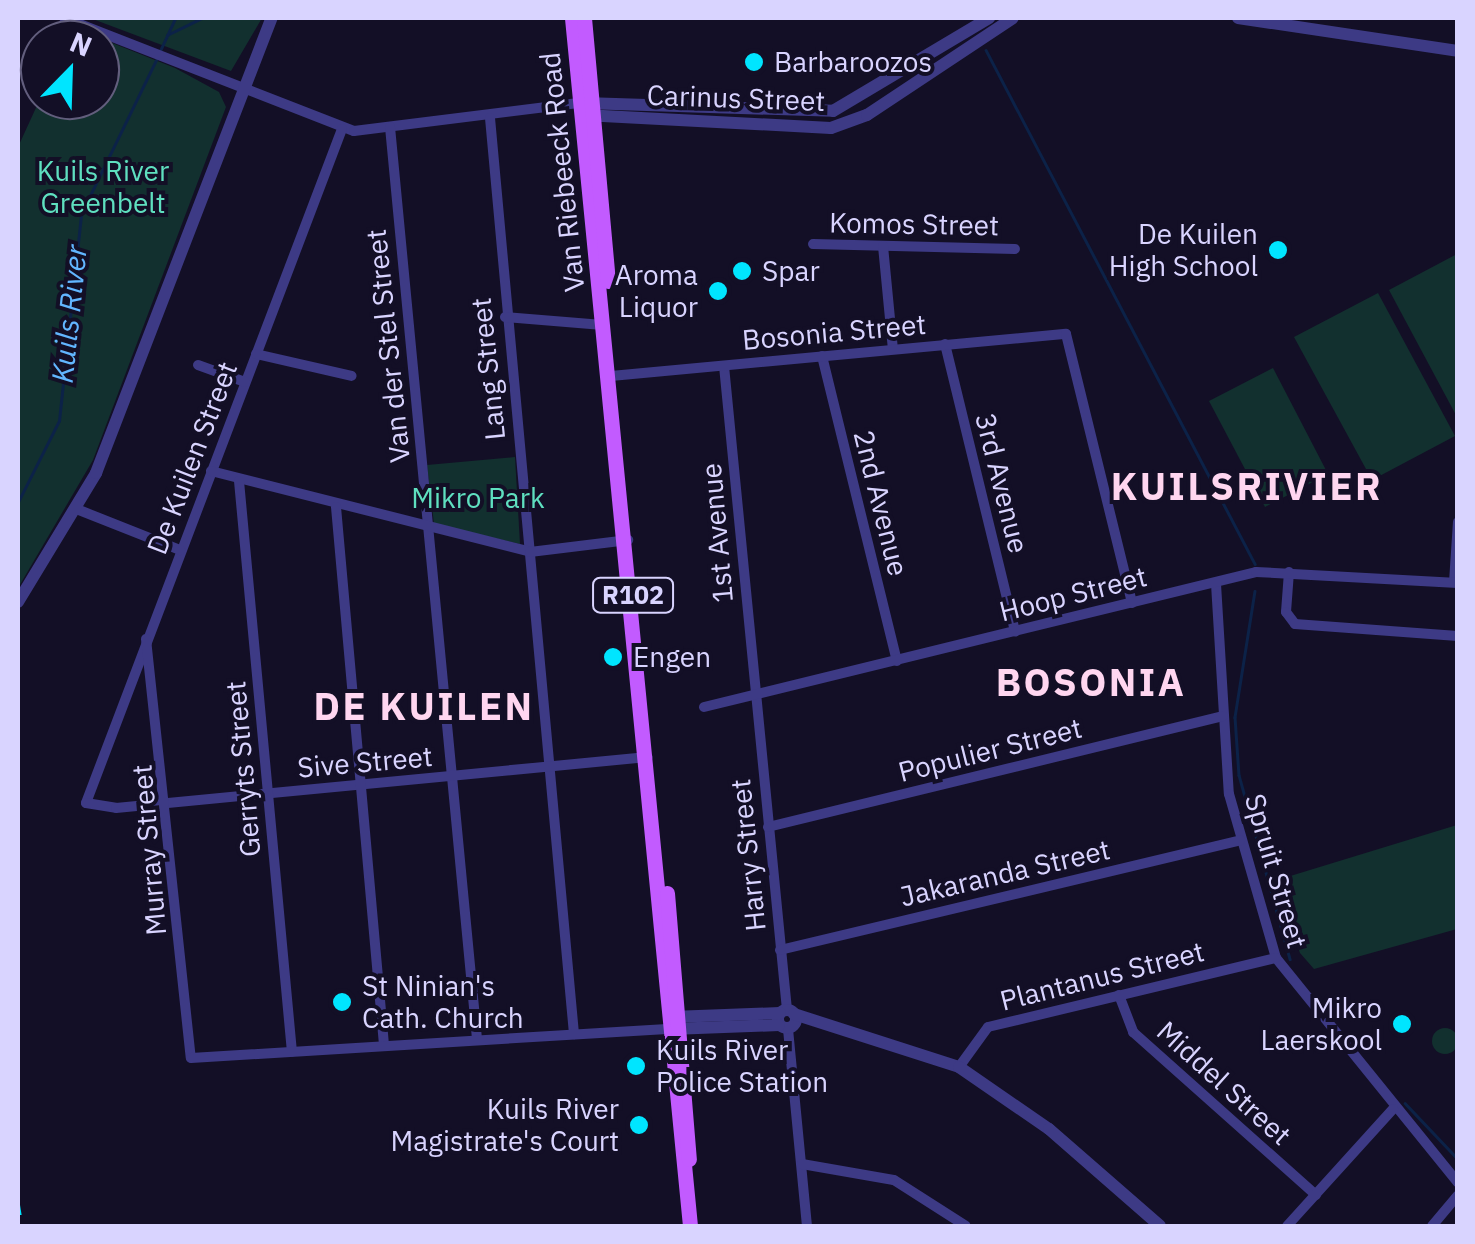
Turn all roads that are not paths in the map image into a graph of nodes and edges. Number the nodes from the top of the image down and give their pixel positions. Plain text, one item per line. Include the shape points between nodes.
1 (64, 18) edge
2 (272, 18) edge
3 (572, 18) edge
4 (584, 18) edge
5 (989, 18) edge
6 (1013, 18) edge
7 (1238, 18) edge
8 (965, 23) edge
9 (1312, 23) edge
10 (974, 43) junction
11 (1458, 51) edge
12 (243, 88) junction
13 (584, 109) junction
14 (490, 118) junction
15 (390, 127) junction
16 (342, 129) junction
17 (813, 244) dead end
18 (883, 246) junction
19 (1015, 248) dead end
20 (505, 317) junction
21 (606, 323) junction
22 (945, 344) junction
23 (893, 350) junction
24 (256, 354) junction
25 (822, 356) junction
26 (198, 365) dead end
27 (724, 366) junction
28 (352, 376) dead end
29 (612, 376) junction
30 (245, 382) junction
31 (211, 472) junction
32 (239, 481) junction
33 (336, 507) junction
34 (79, 510) junction
35 (1458, 522) edge
36 (429, 529) junction
37 (628, 540) junction
38 (180, 550) junction
39 (530, 552) junction
40 (1289, 572) junction
41 (1456, 582) edge
42 (1216, 584) junction
43 (18, 602) edge
44 (1132, 603) junction
45 (1015, 632) junction
46 (1458, 636) edge
47 (146, 638) junction
48 (897, 661) junction
49 (755, 696) junction
50 (704, 707) dead end
51 (1224, 716) junction
52 (649, 757) junction
53 (548, 768) junction
54 (452, 776) junction
55 (360, 786) junction
56 (268, 794) junction
57 (86, 803) joint
58 (168, 804) junction
59 (768, 827) junction
60 (1240, 840) junction
61 (780, 950) junction
62 (1276, 958) junction
63 (1119, 995) junction
64 (787, 1019) junction
65 (673, 1024) junction
66 (574, 1034) junction
67 (477, 1040) junction
68 (384, 1045) junction
69 (292, 1052) junction
70 (960, 1067) junction
71 (1392, 1108) junction
72 (802, 1164) junction
73 (1458, 1182) edge
74 (1316, 1195) junction
75 (1458, 1196) edge
76 (690, 1226) edge
77 (807, 1226) edge
78 (966, 1226) edge
79 (1160, 1226) edge
80 (1287, 1226) edge
81 (1432, 1226) edge

1 - 12 street, Carinus Street
2 - 12 street
3 - 13 main road, Van Riebeeck Road / R102
4 - 13 main road, Van Riebeeck Road / R102
5 - 8 street, Carinus Street
6 - 10 street, Carinus Street
7 - 9 street
8 - 10 street
8 - 13 street, Carinus Street via 859,101 822,114
9 - 11 street
10 - 13 street, Carinus Street via 867,114 821,130
12 - 16 street, Carinus Street
12 - 34 street
13 - 14 street, Carinus Street
13 - 21 main road, Van Riebeeck Road / R102
14 - 15 street, Carinus Street
14 - 20 street, Lang Street
15 - 16 street, Carinus Street
15 - 36 street, Van der Stel Street
16 - 24 street, De Kuilen Street
17 - 18 street, Komos Street
18 - 19 street, Komos Street
18 - 23 street
20 - 21 street
20 - 39 street, Lang Street
21 - 29 main road, Van Riebeeck Road / R102
22 - 23 street, Bosonia Street
22 - 44 street, Bosonia Street via 1062,333
22 - 45 street, 3rd Avenue
23 - 25 street, Bosonia Street
24 - 28 street
24 - 30 street, De Kuilen Street
25 - 27 street, Bosonia Street
25 - 48 street, 2nd Avenue
26 - 30 street
27 - 29 street, Bosonia Street
27 - 49 street, 1st Avenue
29 - 37 main road, Van Riebeeck Road / R102
30 - 31 street, De Kuilen Street
31 - 32 street
31 - 38 street, De Kuilen Street
32 - 33 street
32 - 56 street, Gerryts Street
33 - 36 street
33 - 55 street
34 - 38 street
34 - 43 street
35 - 41 street
36 - 39 street
36 - 54 street, Van der Stel Street
37 - 39 street
37 - 52 main road, Van Riebeeck Road / R102
38 - 47 street, De Kuilen Street
39 - 53 street, Lang Street
40 - 41 street, Hoop Street
40 - 42 street, Hoop Street
40 - 46 street via 1286,612 1295,624
42 - 44 street, Hoop Street
42 - 51 street, Spruit Street
44 - 45 street, Hoop Street
45 - 48 street, Hoop Street
47 - 57 street, De Kuilen Street
47 - 58 street, Murray Street
48 - 49 street, Hoop Street
49 - 50 street, Hoop Street
49 - 59 street, Harry Street
51 - 59 street, Populier Street
51 - 60 street, Spruit Street
52 - 53 street, Sive Street
52 - 65 main road, Van Riebeeck Road / R102
53 - 54 street, Sive Street
53 - 66 street, Lang Street
54 - 55 street, Sive Street
54 - 67 street, Van der Stel Street
55 - 56 street, Sive Street
55 - 68 street
56 - 58 street, Sive Street
56 - 69 street, Gerryts Street
57 - 58 street, Sive Street
58 - 69 street, Murray Street via 191,1058
59 - 61 street, Harry Street
60 - 61 street, Jakaranda Street
60 - 62 street, Spruit Street
61 - 64 street, Harry Street
62 - 63 street, Plantanus Street
62 - 71 street, Spruit Street
63 - 70 street, Plantanus Street via 988,1027
63 - 74 street, Middel Street via 1133,1032
64 - 65 street
64 - 70 street via 840,1025
64 - 72 street, Harry Street
65 - 66 street
65 - 76 main road, Van Riebeeck Road / R102
66 - 67 street
67 - 68 street
68 - 69 street
70 - 79 street
71 - 73 street, Spruit Street
71 - 74 street
72 - 77 street, Harry Street
72 - 78 street via 894,1180
74 - 80 street
75 - 81 street

